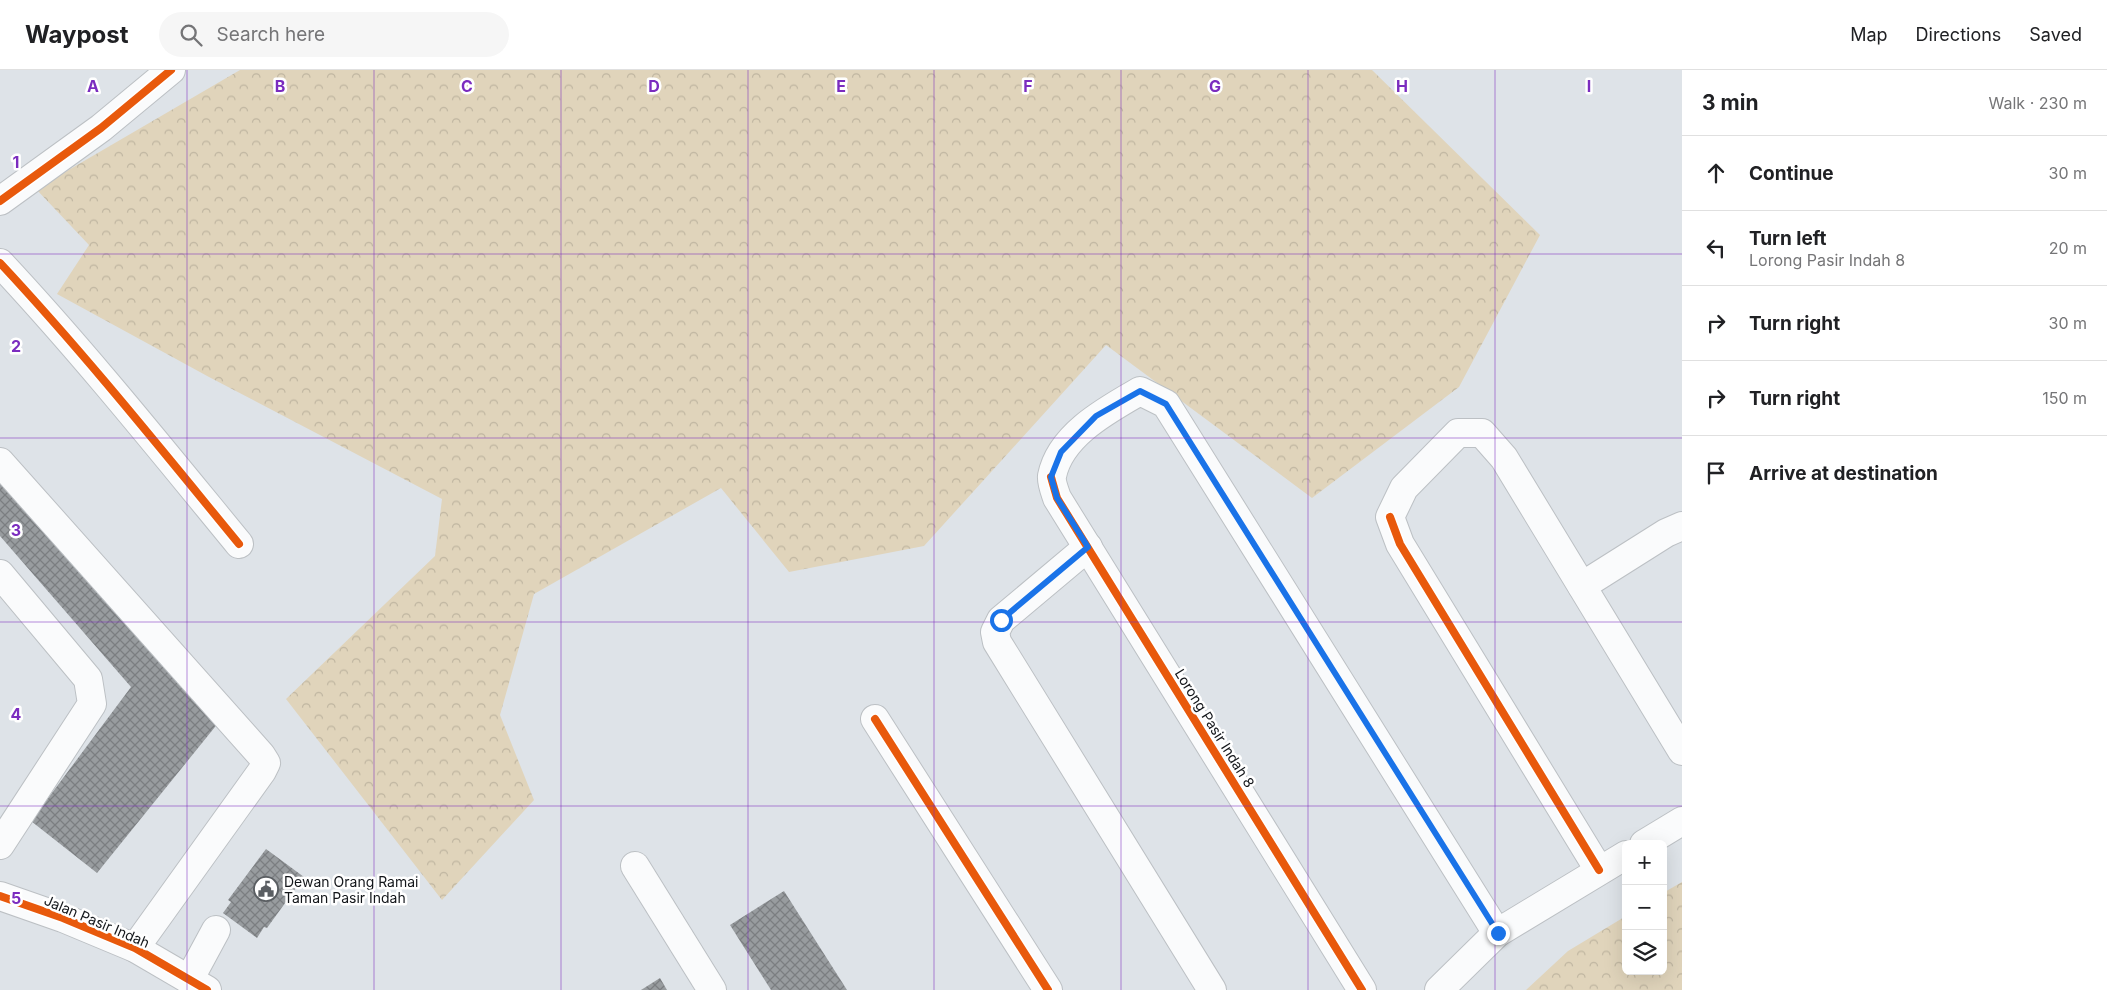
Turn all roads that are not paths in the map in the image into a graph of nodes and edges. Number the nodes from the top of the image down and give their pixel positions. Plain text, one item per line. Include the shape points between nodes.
1 (171, 70) edge
2 (0, 201) edge
3 (0, 263) edge
4 (0, 462) edge
5 (1682, 526) edge
6 (239, 544) dead end
7 (1088, 547) junction
8 (0, 574) edge
9 (1582, 586) junction
10 (876, 720) dead end
11 (1682, 751) edge
12 (1682, 821) edge
13 (1651, 840) edge
14 (0, 845) edge
15 (1622, 857) edge
16 (635, 866) dead end
17 (1599, 870) junction
18 (0, 896) edge
19 (216, 930) dead end
20 (1498, 933) junction
21 (135, 948) junction
22 (198, 985) edge
23 (712, 990) edge
24 (1048, 990) edge
25 (1212, 990) edge
26 (1362, 990) edge
27 (1439, 990) edge

1 - 2 street via 101,128
3 - 6 street via 46,312
4 - 21 street via 266,763
5 - 9 street
7 - 20 street, Lorong Pasir Indah 8 via 1057,498 1051,477 1061,452 1096,416 1140,391 1166,404
7 - 25 street via 1001,620 995,632 997,642
7 - 26 street, Lorong Pasir Indah 8
8 - 14 street via 88,679 92,704
9 - 11 street
9 - 17 street via 1504,458 1482,433 1458,433 1404,488 1390,517 1400,544
10 - 24 street
12 - 13 street
15 - 17 street
16 - 23 street
17 - 20 street
18 - 21 street, Jalan Pasir Indah
19 - 22 street
20 - 27 street
21 - 22 street, Jalan Pasir Indah

